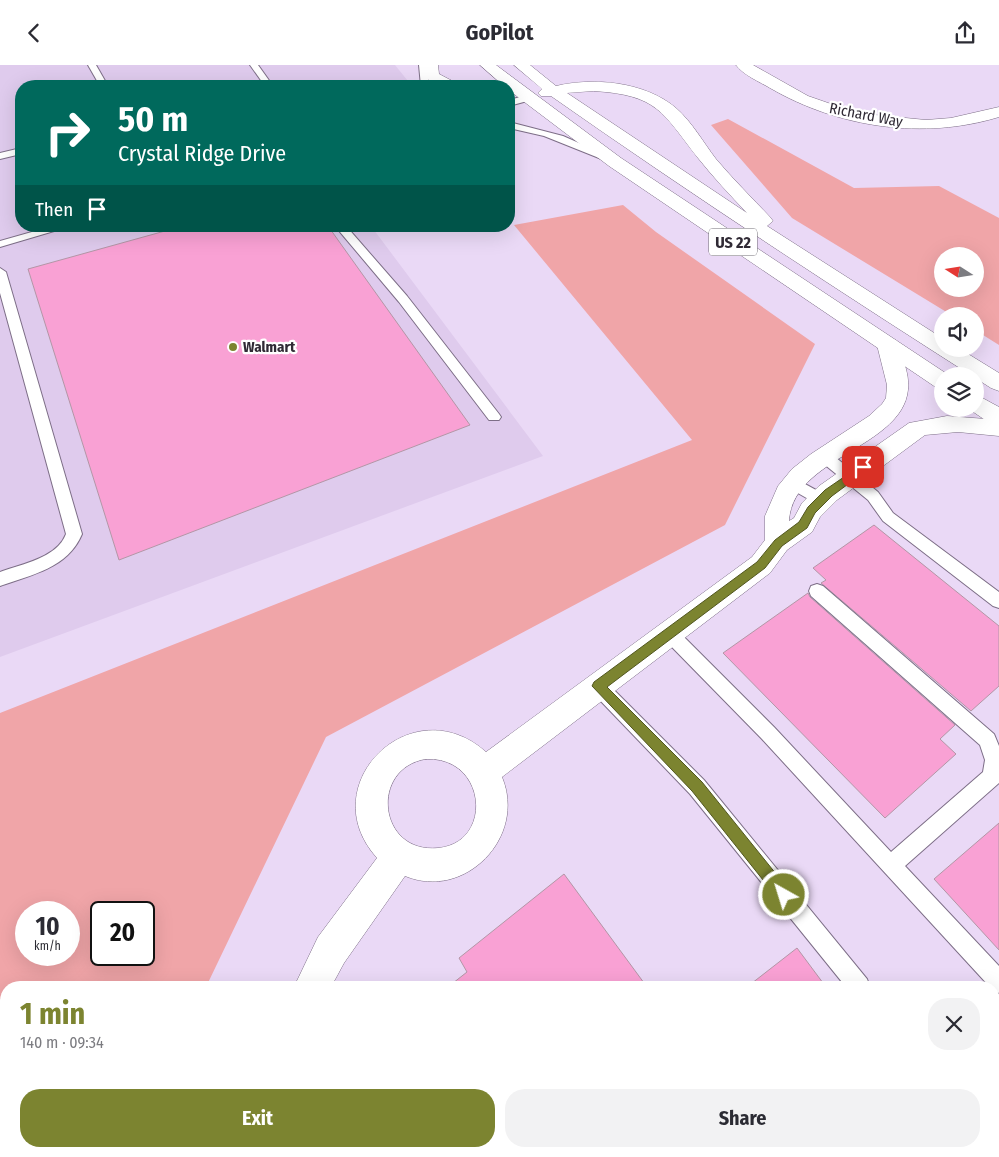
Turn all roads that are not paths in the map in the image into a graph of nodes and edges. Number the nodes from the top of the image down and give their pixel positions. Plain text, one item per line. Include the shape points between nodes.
1 (92, 65) edge
2 (254, 65) edge
3 (422, 65) edge
4 (431, 65) edge
5 (487, 65) edge
6 (521, 65) edge
7 (743, 65) edge
8 (538, 77) junction
9 (101, 80) edge
10 (265, 80) edge
11 (424, 80) edge
12 (441, 80) edge
13 (503, 80) edge
14 (515, 84) edge
15 (515, 90) edge
16 (553, 91) junction
17 (528, 98) junction
18 (515, 101) edge
19 (999, 112) edge
20 (515, 126) edge
21 (15, 152) edge
22 (0, 156) edge
23 (615, 162) junction
24 (44, 232) edge
25 (345, 232) edge
26 (0, 244) edge
27 (792, 251) junction
28 (1, 281) edge
29 (934, 342) edge
30 (888, 345) junction
31 (958, 357) edge
32 (934, 376) edge
33 (999, 383) edge
34 (984, 408) edge
35 (494, 417) dead end
36 (999, 418) edge
37 (999, 428) edge
38 (824, 456) junction
39 (850, 477) junction
40 (794, 484) junction
41 (822, 500) junction
42 (778, 543) junction
43 (0, 579) edge
44 (817, 591) dead end
45 (999, 601) edge
46 (670, 634) junction
47 (598, 686) junction
48 (485, 771) junction
49 (995, 781) edge
50 (398, 857) junction
51 (891, 865) junction
52 (315, 981) edge
53 (854, 981) edge
54 (998, 981) edge

1 - 9 lane
2 - 10 lane
3 - 11 lane
4 - 12 main road via 432,76
5 - 13 main road, US 22
6 - 8 main road, US 22
7 - 19 main road, Richard Way via 802,99 875,119 936,124 964,122
8 - 14 main road
8 - 16 main road, US 22
15 - 17 main road, US 22
16 - 17 main road
16 - 27 main road, US 22
16 - 27 main road via 617,89 654,100 670,111 704,156
17 - 18 lane
17 - 23 main road, US 22
20 - 23 lane via 552,135
21 - 22 lane
23 - 30 main road, US 22
24 - 26 lane
25 - 35 lane via 403,299
27 - 29 main road, US 22
28 - 43 lane via 74,534 63,553
30 - 32 main road, US 22
30 - 38 main road via 897,379 897,398 888,414
31 - 33 main road, US 22
34 - 36 main road
37 - 39 main road via 951,423 917,429
38 - 39 lane
38 - 40 main road
39 - 41 main road
39 - 45 lane via 873,496 888,517
40 - 41 lane
40 - 42 main road via 777,513
41 - 42 main road via 811,510 803,525
42 - 46 main road via 761,565
44 - 49 lane via 988,740 994,760
46 - 47 main road
46 - 51 lane
47 - 48 main road
47 - 53 lane via 697,787
48 - 50 main road via 492,789 493,808 488,827 477,844 460,858 439,865 418,865
48 - 50 main road via 473,757 458,748 440,744 422,745 403,753 387,766 376,784 371,804 382,843
49 - 51 lane
50 - 52 main road via 331,950
51 - 54 lane

